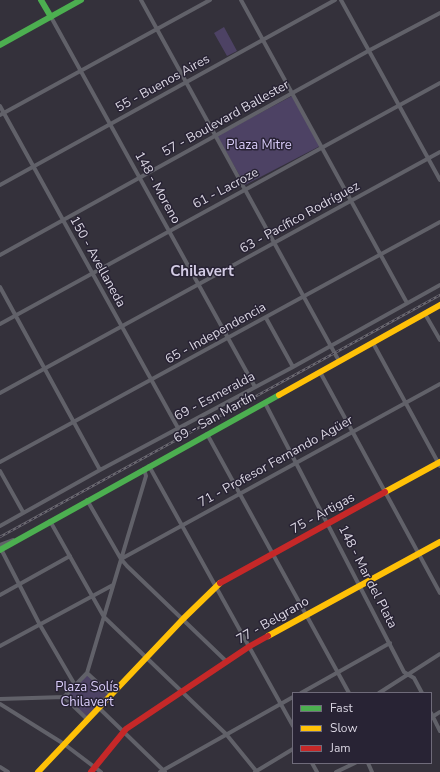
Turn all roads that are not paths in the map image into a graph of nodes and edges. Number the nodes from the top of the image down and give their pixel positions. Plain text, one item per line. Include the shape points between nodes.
1 (42, 0) edge
2 (81, 0) edge
3 (141, 0) edge
4 (210, 0) edge
5 (241, 0) edge
6 (335, 0) edge
7 (342, 0) edge
8 (440, 13) edge
9 (51, 17) junction
10 (157, 29) junction
11 (263, 40) junction
12 (0, 45) edge
13 (370, 50) junction
14 (81, 71) junction
15 (186, 82) junction
16 (440, 83) edge
17 (292, 94) junction
18 (399, 105) junction
19 (0, 106) edge
20 (2, 114) edge
21 (110, 124) junction
22 (216, 136) junction
23 (323, 147) junction
24 (440, 152) edge
25 (429, 158) junction
26 (33, 167) junction
27 (139, 178) junction
28 (440, 180) edge
29 (0, 185) edge
30 (246, 189) junction
31 (351, 201) junction
32 (62, 220) junction
33 (440, 222) edge
34 (168, 231) junction
35 (275, 243) junction
36 (0, 254) edge
37 (380, 254) junction
38 (92, 273) junction
39 (198, 285) junction
40 (440, 285) edge
41 (0, 287) edge
42 (305, 296) junction
43 (407, 303) junction
44 (440, 305) edge
45 (425, 314) junction
46 (15, 315) junction
47 (266, 318) junction
48 (0, 324) edge
49 (122, 327) junction
50 (227, 338) junction
51 (440, 340) edge
52 (373, 343) junction
53 (330, 345) junction
54 (338, 361) junction
55 (293, 367) junction
56 (44, 369) junction
57 (320, 372) junction
58 (150, 381) junction
59 (440, 384) edge
60 (255, 387) junction
61 (0, 393) edge
62 (406, 402) junction
63 (265, 403) junction
64 (74, 422) junction
65 (178, 428) junction
66 (351, 432) junction
67 (207, 433) junction
68 (0, 462) edge
69 (296, 462) junction
70 (439, 464) edge
71 (147, 468) junction
72 (100, 470) junction
73 (0, 471) edge
74 (384, 492) junction
75 (240, 494) junction
76 (87, 500) junction
77 (23, 512) junction
78 (50, 521) junction
79 (328, 523) junction
80 (183, 525) junction
81 (0, 526) edge
82 (440, 542) edge
83 (0, 548) edge
84 (273, 554) junction
85 (418, 554) junction
86 (70, 556) junction
87 (121, 559) junction
88 (19, 585) junction
89 (113, 585) junction
90 (360, 585) junction
91 (217, 586) junction
92 (440, 593) edge
93 (0, 595) edge
94 (92, 596) junction
95 (306, 614) junction
96 (104, 617) junction
97 (183, 619) junction
98 (40, 625) junction
99 (390, 643) junction
100 (0, 646) edge
101 (250, 646) junction
102 (440, 654) edge
103 (147, 657) junction
104 (228, 662) junction
105 (339, 672) junction
106 (86, 673) junction
107 (408, 674) junction
108 (75, 684) junction
109 (183, 691) junction
110 (303, 692) edge
111 (349, 692) edge
112 (381, 692) edge
113 (421, 692) edge
114 (111, 695) junction
115 (64, 697) junction
116 (292, 698) edge
117 (0, 699) edge
118 (0, 704) edge
119 (281, 704) junction
120 (99, 708) junction
121 (440, 712) edge
122 (432, 715) edge
123 (88, 720) junction
124 (292, 724) edge
125 (440, 731) edge
126 (124, 732) junction
127 (226, 734) junction
128 (64, 744) junction
129 (292, 751) edge
130 (353, 764) edge
131 (0, 767) edge
132 (93, 770) edge
133 (163, 771) edge
134 (8, 772) edge
135 (38, 772) edge
136 (101, 772) edge
137 (256, 772) edge
138 (336, 772) edge

1 - 9 street, 148 - Moreno
2 - 9 street
3 - 10 street
4 - 10 street
5 - 11 street
6 - 11 street, 55 - Buenos Aires
7 - 13 street
8 - 13 street, 57 - Boulevard Ballester
9 - 12 street
9 - 14 street, 148 - Moreno
10 - 14 street
10 - 15 street
11 - 15 street, 55 - Buenos Aires
11 - 17 street
13 - 17 street, 57 - Boulevard Ballester
13 - 18 street
14 - 20 street
14 - 21 street, 148 - Moreno
15 - 21 street, 55 - Buenos Aires
15 - 22 street
16 - 18 street, 61 - Lacroze
17 - 22 street, 57 - Boulevard Ballester
17 - 23 street
18 - 23 street, 61 - Lacroze
18 - 25 street
19 - 20 street, 150 - Avellaneda
20 - 26 street, 150 - Avellaneda
21 - 26 street, 55 - Buenos Aires
21 - 27 street, 148 - Moreno
22 - 27 street, 57 - Boulevard Ballester
22 - 30 street
23 - 30 street, 61 - Lacroze
23 - 31 street
24 - 25 street, 63 - Pacífico Rodríguez
25 - 28 street
25 - 31 street, 63 - Pacífico Rodríguez
26 - 29 street, 55 - Buenos Aires
26 - 32 street, 150 - Avellaneda
27 - 32 street, 57 - Boulevard Ballester
27 - 34 street, 148 - Moreno
30 - 34 street, 61 - Lacroze
30 - 35 street
31 - 35 street, 63 - Pacífico Rodríguez
31 - 37 street
32 - 36 street, 57 - Boulevard Ballester
32 - 38 street, 150 - Avellaneda
33 - 37 street, 65 - Independencia
34 - 38 street, 61 - Lacroze
34 - 39 street, 148 - Moreno
35 - 39 street, 63 - Pacífico Rodríguez
35 - 42 street
37 - 42 street, 65 - Independencia
37 - 43 street
38 - 46 street, 61 - Lacroze
38 - 49 street, 150 - Avellaneda
39 - 49 street, 63 - Pacífico Rodríguez
39 - 50 street, 148 - Moreno
40 - 43 street, 69 - Esmeralda
41 - 46 street
42 - 47 street, 65 - Independencia
42 - 53 street
43 - 53 street, 69 - Esmeralda
44 - 45 street, 69 - San Martín
45 - 51 street
45 - 52 street, 69 - San Martín
46 - 48 street, 61 - Lacroze
46 - 56 street
47 - 50 street, 65 - Independencia
47 - 55 street
49 - 56 street, 63 - Pacífico Rodríguez
49 - 58 street, 150 - Avellaneda
50 - 58 street, 65 - Independencia
50 - 60 street, 148 - Moreno
52 - 54 street, 69 - San Martín
52 - 62 street
53 - 54 street
53 - 55 street, 69 - Esmeralda
54 - 57 street, 69 - San Martín
55 - 60 street, 69 - Esmeralda
56 - 61 street, 63 - Pacífico Rodríguez
56 - 64 street
57 - 63 street, 69 - San Martín
57 - 66 street
58 - 64 street, 65 - Independencia
58 - 65 street, 150 - Avellaneda
59 - 62 street, 71 - Profesor Fernando Agüer
60 - 65 street, 69 - Esmeralda
62 - 66 street, 71 - Profesor Fernando Agüer
62 - 70 street
63 - 67 street, 69 - San Martín
63 - 69 street, 148 - Mar del Plata
64 - 68 street, 65 - Independencia
64 - 72 street
65 - 72 street, 69 - Esmeralda
66 - 69 street, 71 - Profesor Fernando Agüer
66 - 74 street
67 - 71 street, 69 - San Martín
67 - 75 street
69 - 75 street, 71 - Profesor Fernando Agüer
69 - 79 street, 148 - Mar del Plata
70 - 74 street, 75 - Artigas
71 - 76 street, 69 - San Martín
71 - 80 street
71 - 87 street
72 - 77 street, 69 - Esmeralda
73 - 77 street
74 - 79 street, 75 - Artigas
74 - 85 street
75 - 80 street, 71 - Profesor Fernando Agüer
75 - 84 street
76 - 78 street, 69 - San Martín
76 - 87 street
77 - 81 street, 69 - Esmeralda
78 - 83 street, 69 - San Martín
78 - 86 street
79 - 84 street, 75 - Artigas
79 - 90 street, 148 - Mar del Plata
80 - 87 street, 71 - Profesor Fernando Agüer
80 - 91 street
82 - 85 street, 77 - Belgrano
83 - 88 street
84 - 91 street, 75 - Artigas
84 - 95 street
85 - 90 street, 77 - Belgrano
85 - 92 street
86 - 88 street
86 - 94 street
87 - 89 street
87 - 97 street
88 - 93 street
88 - 98 street
89 - 94 street
89 - 96 street
90 - 95 street, 77 - Belgrano
90 - 99 street, 148 - Mar del Plata
91 - 97 street, 75 - Artigas
91 - 101 street
94 - 96 street
94 - 98 street
95 - 101 street, 77 - Belgrano
95 - 105 street
96 - 103 street
96 - 106 street
97 - 103 street, 75 - Artigas
97 - 104 street
98 - 100 street
98 - 108 street
99 - 105 street
99 - 107 street, 148 - Mar del Plata via 404,672
101 - 104 street, 77 - Belgrano
101 - 119 street
102 - 107 street
103 - 109 street
103 - 114 street, 75 - Artigas
104 - 109 street, 77 - Belgrano
105 - 110 street
105 - 111 street
106 - 108 street
106 - 114 street
107 - 112 street
107 - 113 street, 148 - Mar del Plata via 414,678
108 - 115 street
109 - 126 street, 77 - Belgrano
109 - 127 street
114 - 120 street, 75 - Artigas
115 - 117 street
115 - 123 street
116 - 119 street
118 - 128 street
119 - 124 street
119 - 127 street
120 - 123 street, 75 - Artigas
120 - 126 street
121 - 122 street
122 - 125 street
123 - 128 street, 75 - Artigas
126 - 132 street, 77 - Belgrano
126 - 133 street
127 - 133 street
127 - 137 street
128 - 132 street
128 - 135 street, 75 - Artigas
129 - 137 street
130 - 138 street
131 - 134 street
132 - 136 street

